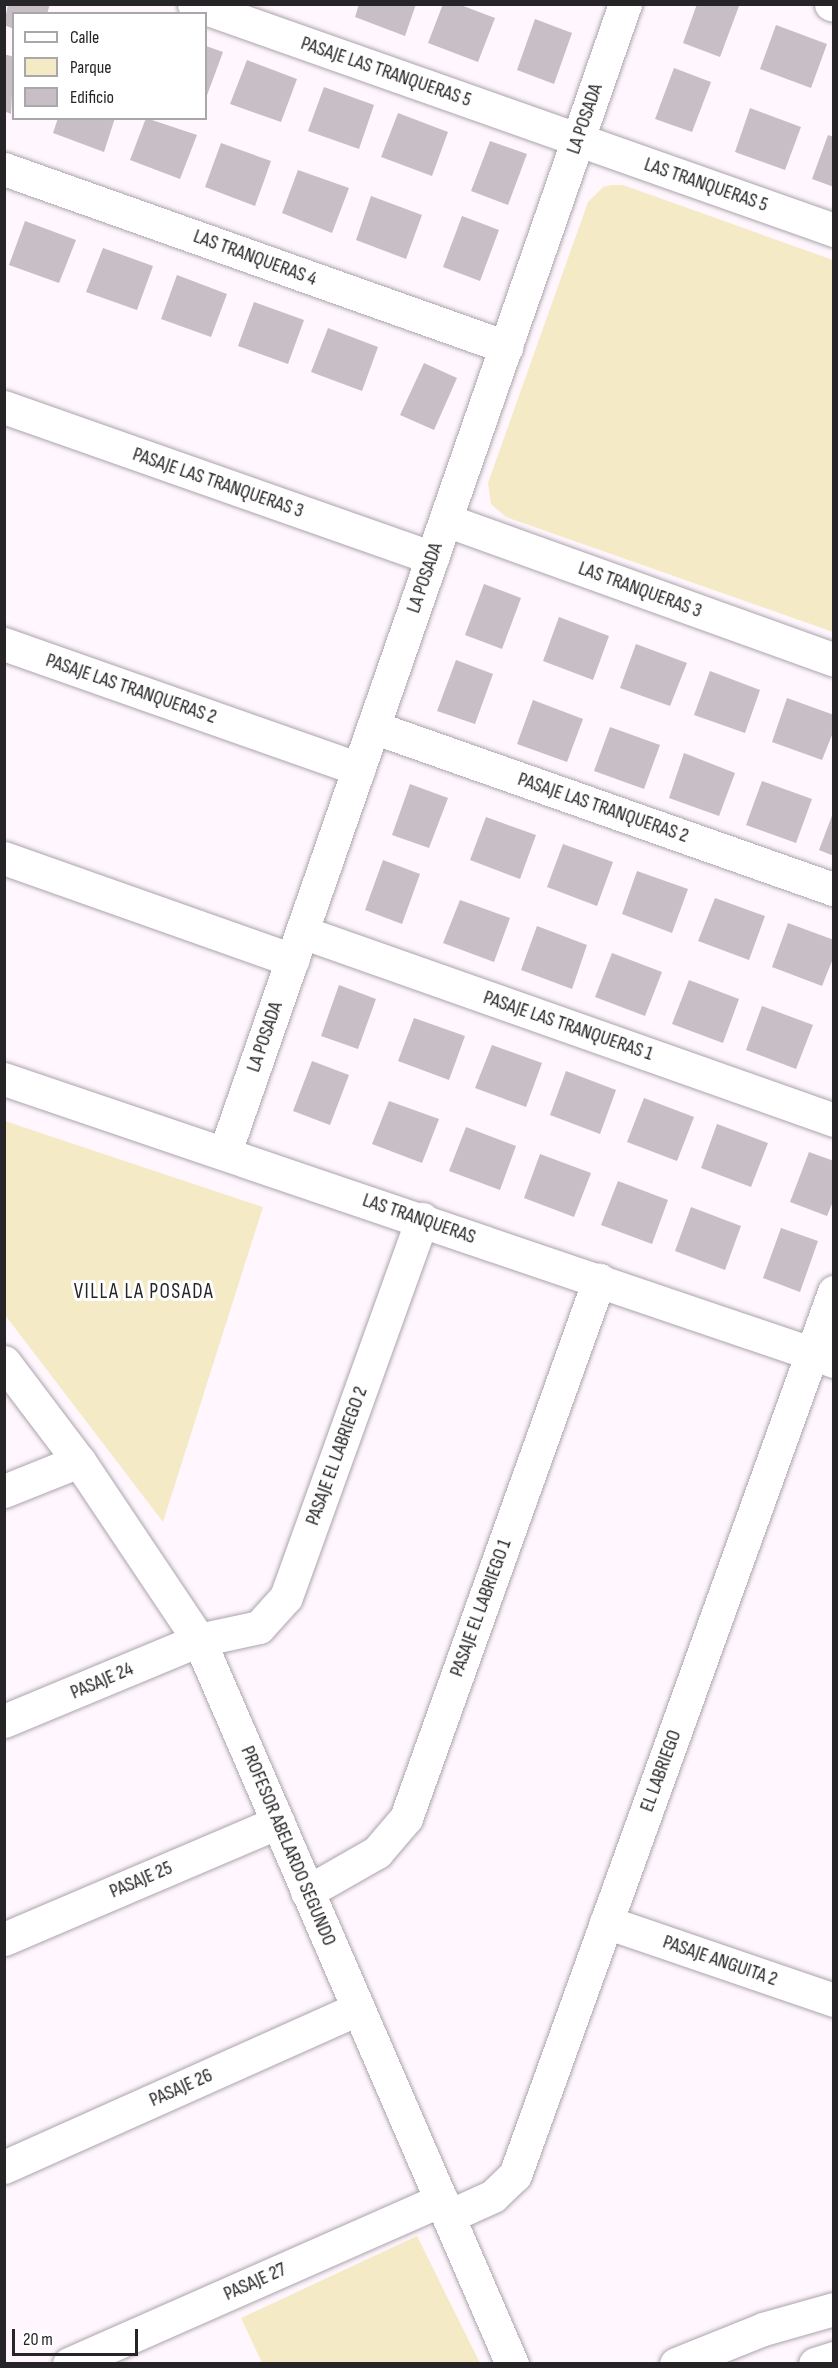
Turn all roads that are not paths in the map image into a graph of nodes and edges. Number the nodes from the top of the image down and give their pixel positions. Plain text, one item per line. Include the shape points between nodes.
1 (194, 4) edge
2 (625, 4) edge
3 (578, 140) junction
4 (4, 169) edge
5 (834, 230) edge
6 (506, 347) junction
7 (4, 407) edge
8 (446, 520) junction
9 (432, 558) junction
10 (4, 644) edge
11 (834, 660) edge
12 (373, 726) junction
13 (358, 769) junction
14 (4, 858) edge
15 (834, 889) edge
16 (297, 946) junction
17 (4, 1078) edge
18 (834, 1120) edge
19 (225, 1152) junction
20 (422, 1220) junction
21 (599, 1280) junction
22 (834, 1292) edge
23 (823, 1357) edge
24 (4, 1362) edge
25 (79, 1461) junction
26 (4, 1491) edge
27 (199, 1640) junction
28 (4, 1721) edge
29 (278, 1822) junction
30 (307, 1892) junction
31 (606, 1922) junction
32 (4, 1939) edge
33 (834, 2000) edge
34 (358, 2009) junction
35 (4, 2167) edge
36 (445, 2208) junction
37 (834, 2309) edge
38 (834, 2358) edge
39 (69, 2364) edge
40 (512, 2364) edge
41 (676, 2364) edge
42 (815, 2364) edge

1 - 3 street, PASAJE LAS TRANQUERAS 5
2 - 3 street, LA POSADA
3 - 5 street, LAS TRANQUERAS 5
3 - 6 street, LA POSADA
4 - 6 street, LAS TRANQUERAS 4
6 - 8 street, LA POSADA
7 - 9 street, PASAJE LAS TRANQUERAS 3
8 - 9 street, LA POSADA
8 - 11 street, LAS TRANQUERAS 3
9 - 12 street, LA POSADA
10 - 13 street, PASAJE LAS TRANQUERAS 2
12 - 13 street, LA POSADA
12 - 15 street, PASAJE LAS TRANQUERAS 2
13 - 16 street, LA POSADA
14 - 16 street, PASAJE LAS TRANQUERAS 1
16 - 18 street, PASAJE LAS TRANQUERAS 1
16 - 19 street, LA POSADA
17 - 19 street, LAS TRANQUERAS
19 - 20 street, LAS TRANQUERAS
20 - 21 street, LAS TRANQUERAS
20 - 27 street, PASAJE EL LABRIEGO 2 via 286,1597 259,1627
21 - 23 street, LAS TRANQUERAS
21 - 30 street, PASAJE EL LABRIEGO 1 via 406,1818 377,1852
22 - 23 street, EL LABRIEGO
23 - 31 street, EL LABRIEGO
24 - 25 street, PROFESOR ABELARDO SEGUNDO
25 - 26 street
25 - 27 street, PROFESOR ABELARDO SEGUNDO
27 - 28 street, PASAJE 24
27 - 29 street, PROFESOR ABELARDO SEGUNDO
29 - 30 street, PROFESOR ABELARDO SEGUNDO
29 - 32 street, PASAJE 25
30 - 34 street, PROFESOR ABELARDO SEGUNDO
31 - 33 street, PASAJE ANGUITA 2
31 - 36 street, EL LABRIEGO via 515,2175 494,2196
34 - 35 street, PASAJE 26
34 - 36 street, PROFESOR ABELARDO SEGUNDO
36 - 39 street, PASAJE 27
36 - 40 street, PROFESOR ABELARDO SEGUNDO
37 - 41 street via 763,2329
38 - 42 street

